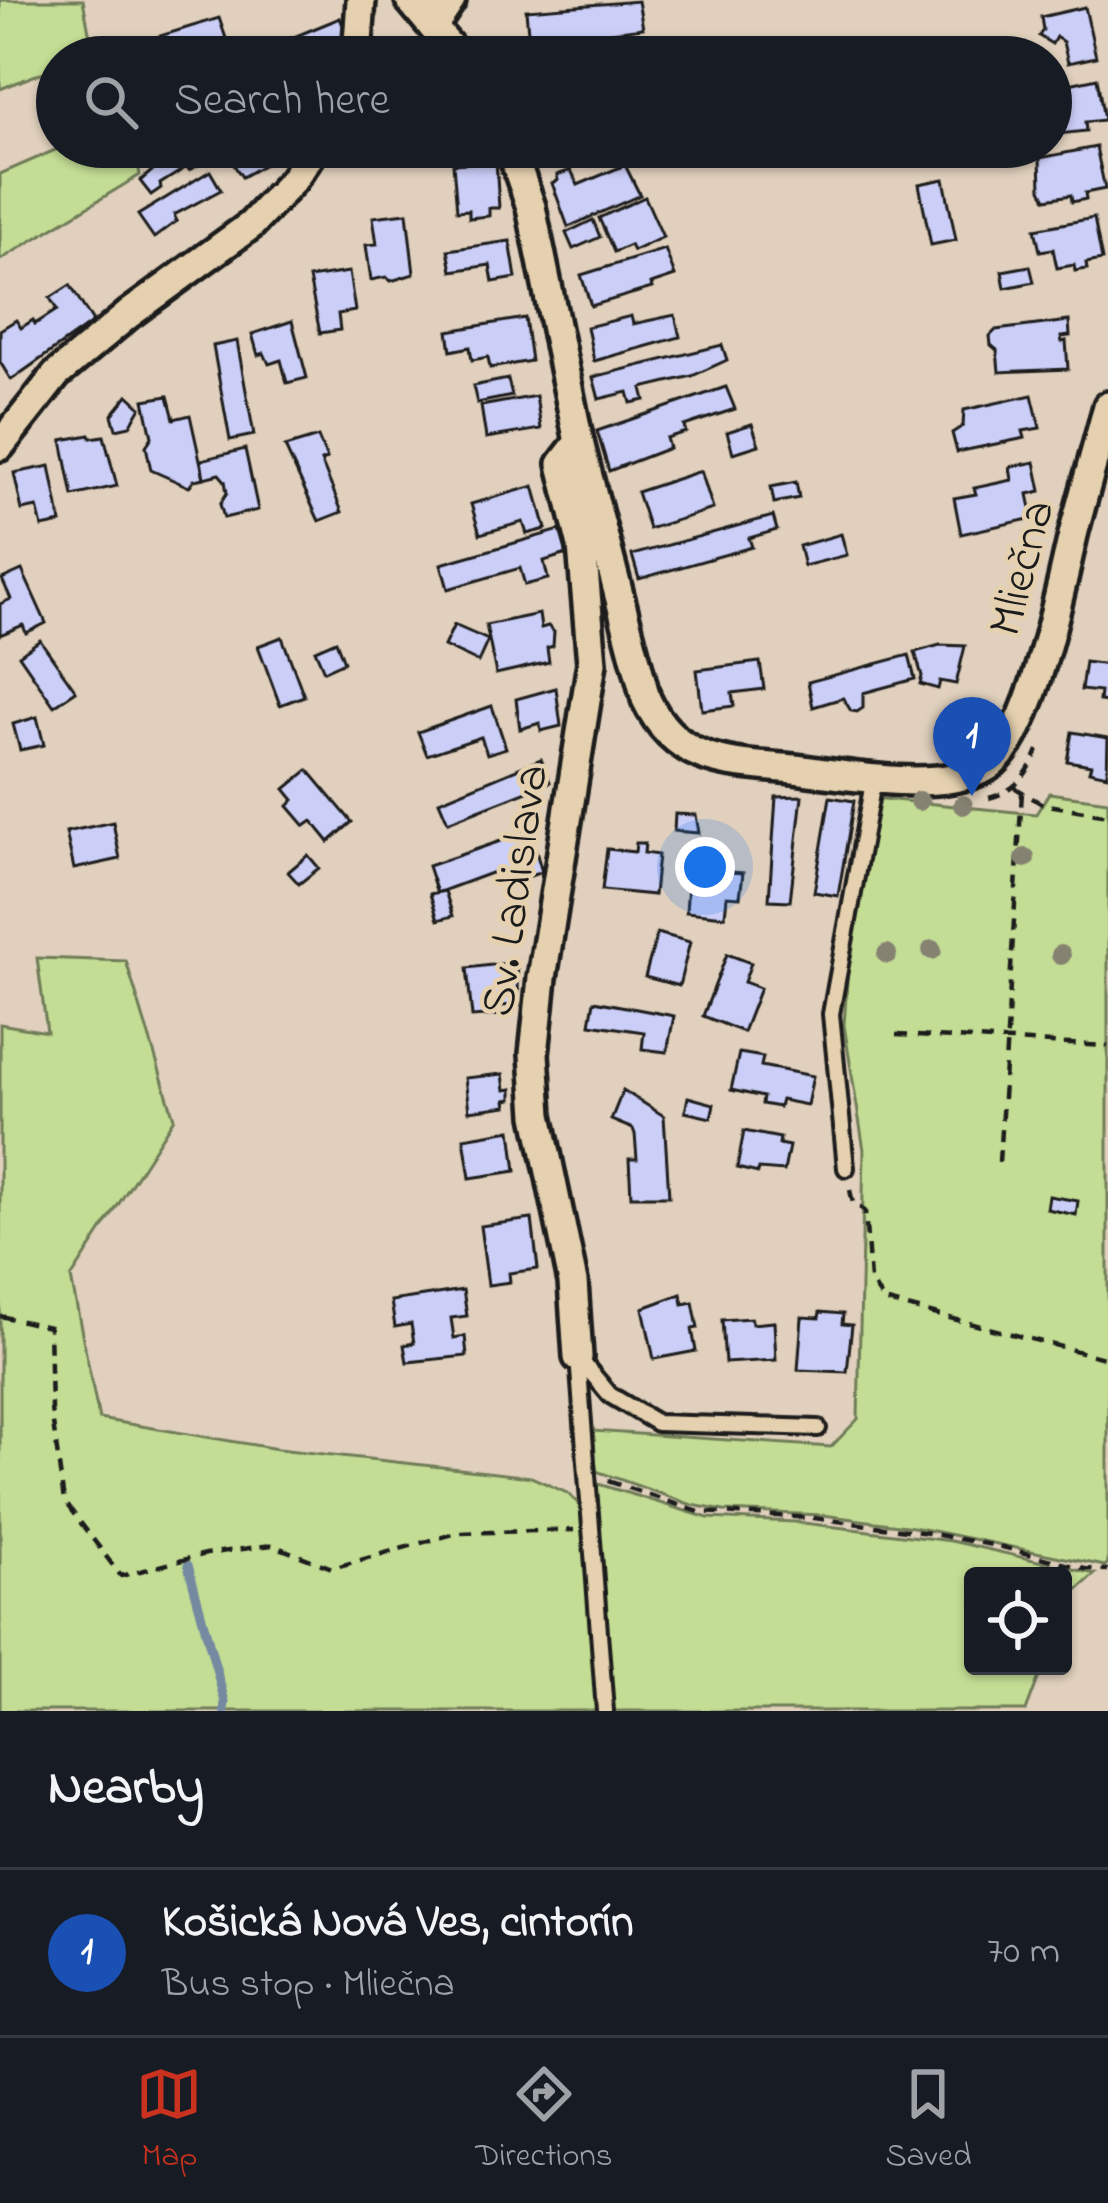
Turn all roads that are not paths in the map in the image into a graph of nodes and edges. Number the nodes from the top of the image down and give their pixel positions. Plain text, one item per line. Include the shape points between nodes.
1 (361, 0) edge
2 (410, 0) edge
3 (451, 0) edge
4 (434, 27) junction
5 (358, 36) edge
6 (441, 36) edge
7 (301, 168) edge
8 (517, 168) edge
9 (1108, 406) edge
10 (579, 442) junction
11 (0, 446) edge
12 (874, 777) junction
13 (846, 1168) road end
14 (578, 1357) junction
15 (818, 1428) dead end
16 (605, 1711) edge

1 - 5 street
2 - 4 street
3 - 4 street
4 - 6 street
7 - 11 street via 251,225 56,375
8 - 10 street, Sv. Ladislava
9 - 12 street, Mliečna via 1041,662 1009,746 992,765 962,776
10 - 12 street, Sv. Ladislava via 646,699 668,734 719,760
10 - 14 street, Sv. Ladislava via 562,464 582,546 592,663 534,1054
12 - 13 lane via 831,1014
14 - 15 lane via 610,1396 657,1423
14 - 16 lane

